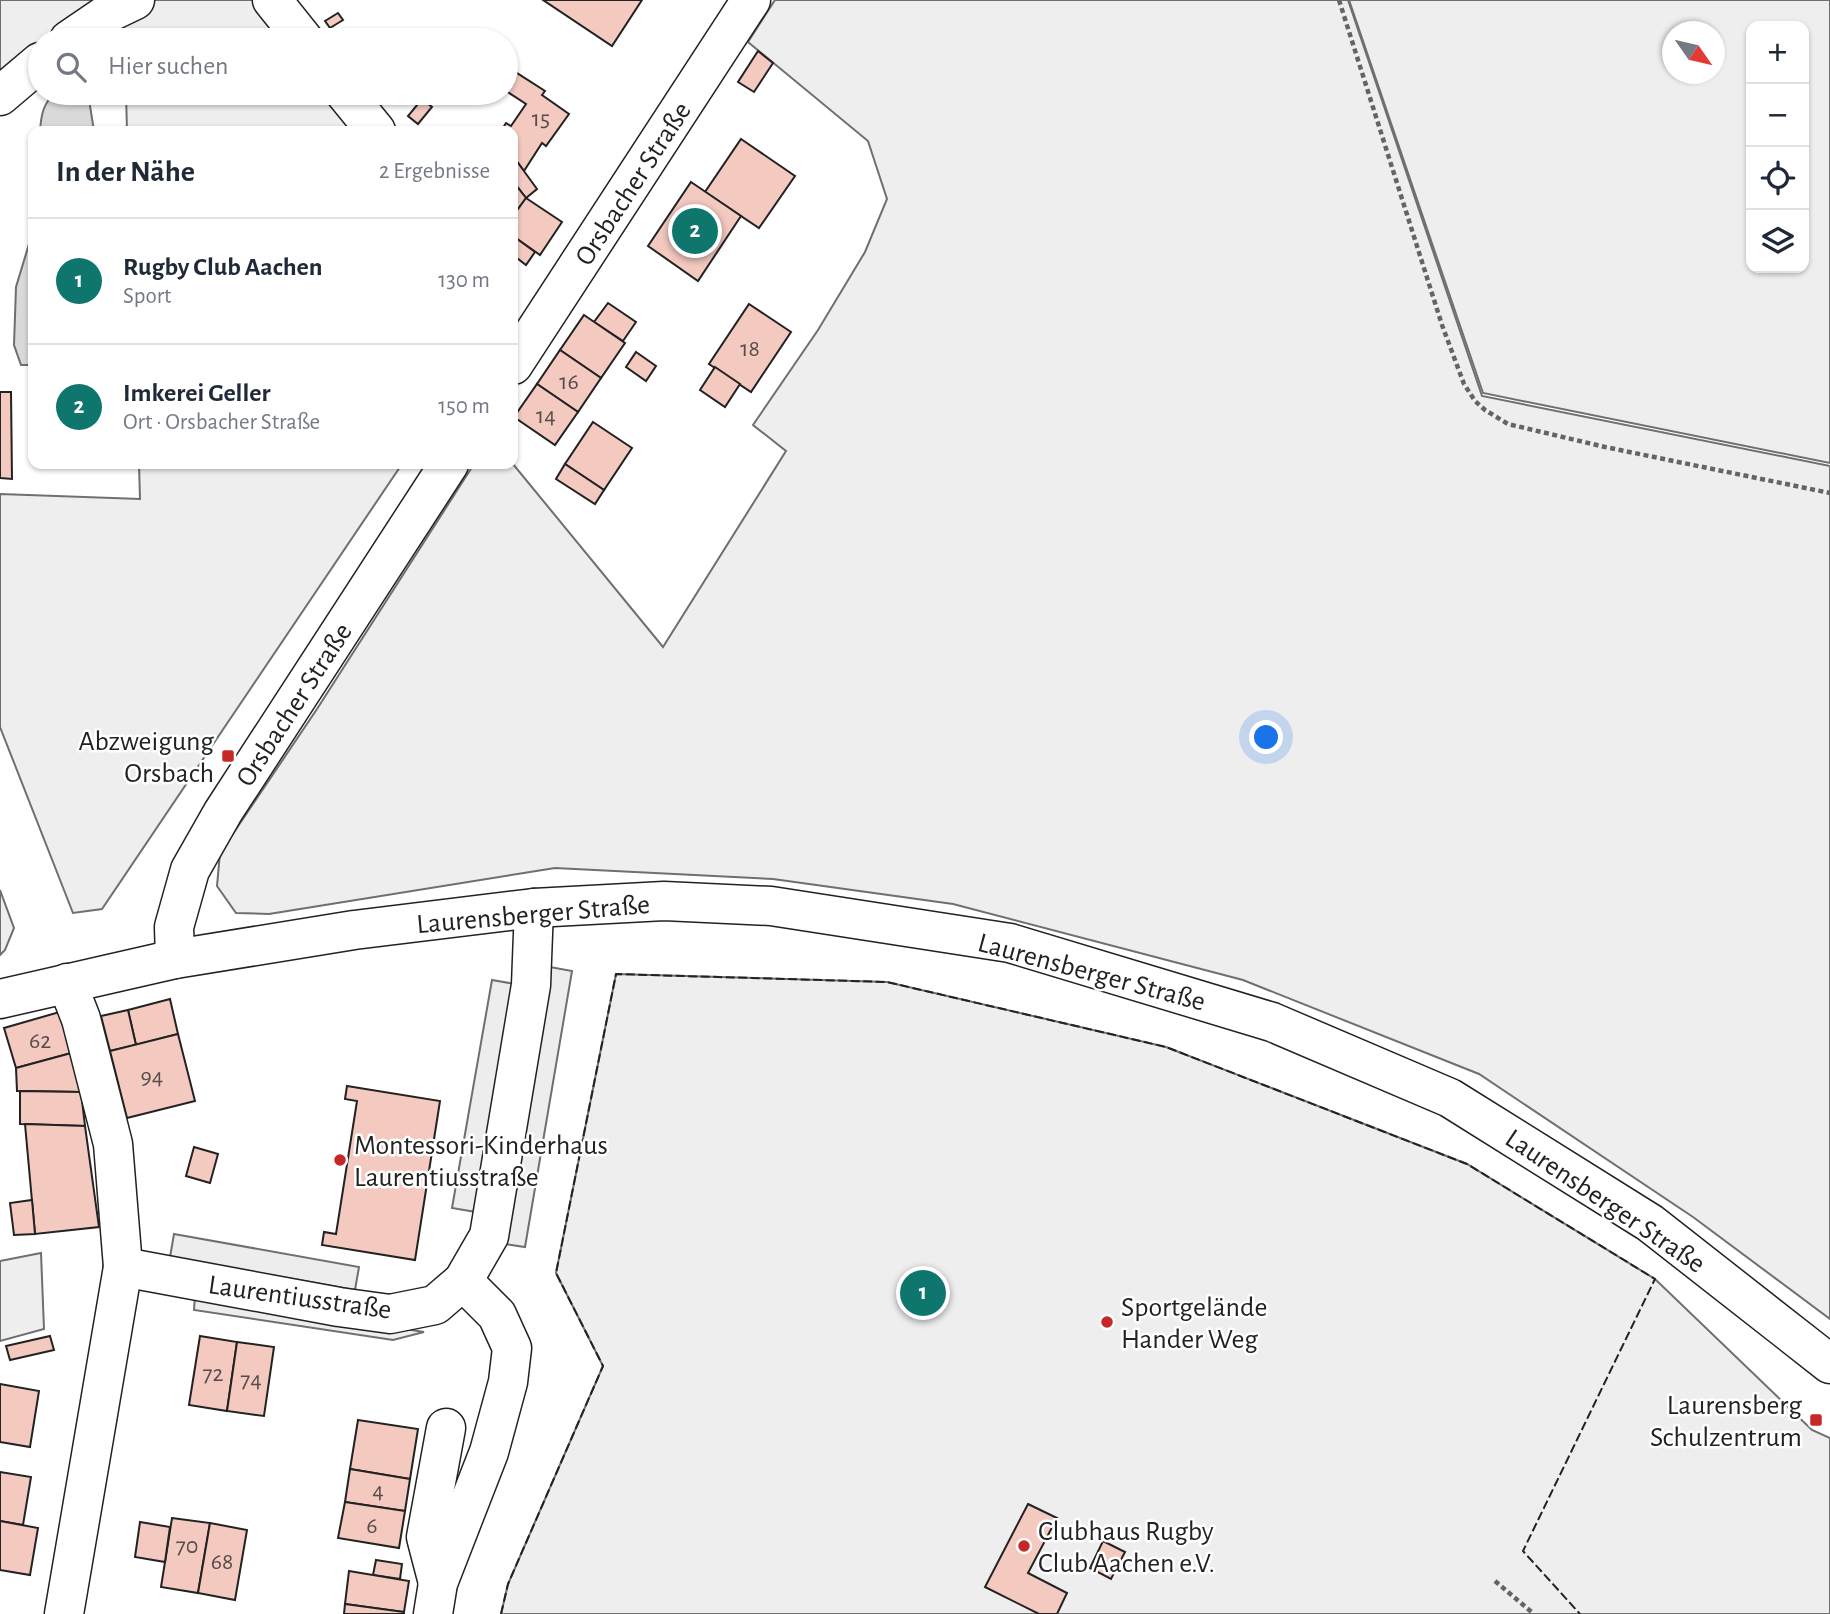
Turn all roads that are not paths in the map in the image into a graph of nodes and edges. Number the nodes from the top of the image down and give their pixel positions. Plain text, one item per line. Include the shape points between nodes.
1 (135, 0) edge
2 (272, 0) edge
3 (751, 0) edge
4 (87, 28) edge
5 (294, 28) edge
6 (28, 72) edge
7 (0, 96) edge
8 (355, 105) edge
9 (372, 126) edge
10 (524, 318) edge
11 (518, 344) edge
12 (446, 469) edge
13 (534, 908) junction
14 (175, 958) junction
15 (67, 983) junction
16 (0, 999) edge
17 (123, 1267) junction
18 (463, 1281) junction
19 (1830, 1364) edge
20 (446, 1427) dead end
21 (436, 1598) edge
22 (64, 1614) edge

1 - 4 street
2 - 5 street
3 - 10 street, Orsbacher Straße
6 - 7 street
8 - 9 street
10 - 11 street, Orsbacher Straße
12 - 14 street, Orsbacher Straße via 190,870 174,927
13 - 14 street, Laurensberger Straße
13 - 18 street, Laurentiusstraße via 531,985 489,1236
13 - 19 street, Laurensberger Straße via 664,901 798,910 1010,943 1272,1022 1450,1098 1650,1223
14 - 15 street, Laurensberger Straße
15 - 16 street, Laurensberger Straße
15 - 17 street via 81,1019 113,1144
17 - 18 street, Laurentiusstraße via 390,1314 435,1305
17 - 22 street
18 - 21 street via 497,1315 512,1348 489,1452
20 - 21 street via 426,1537

